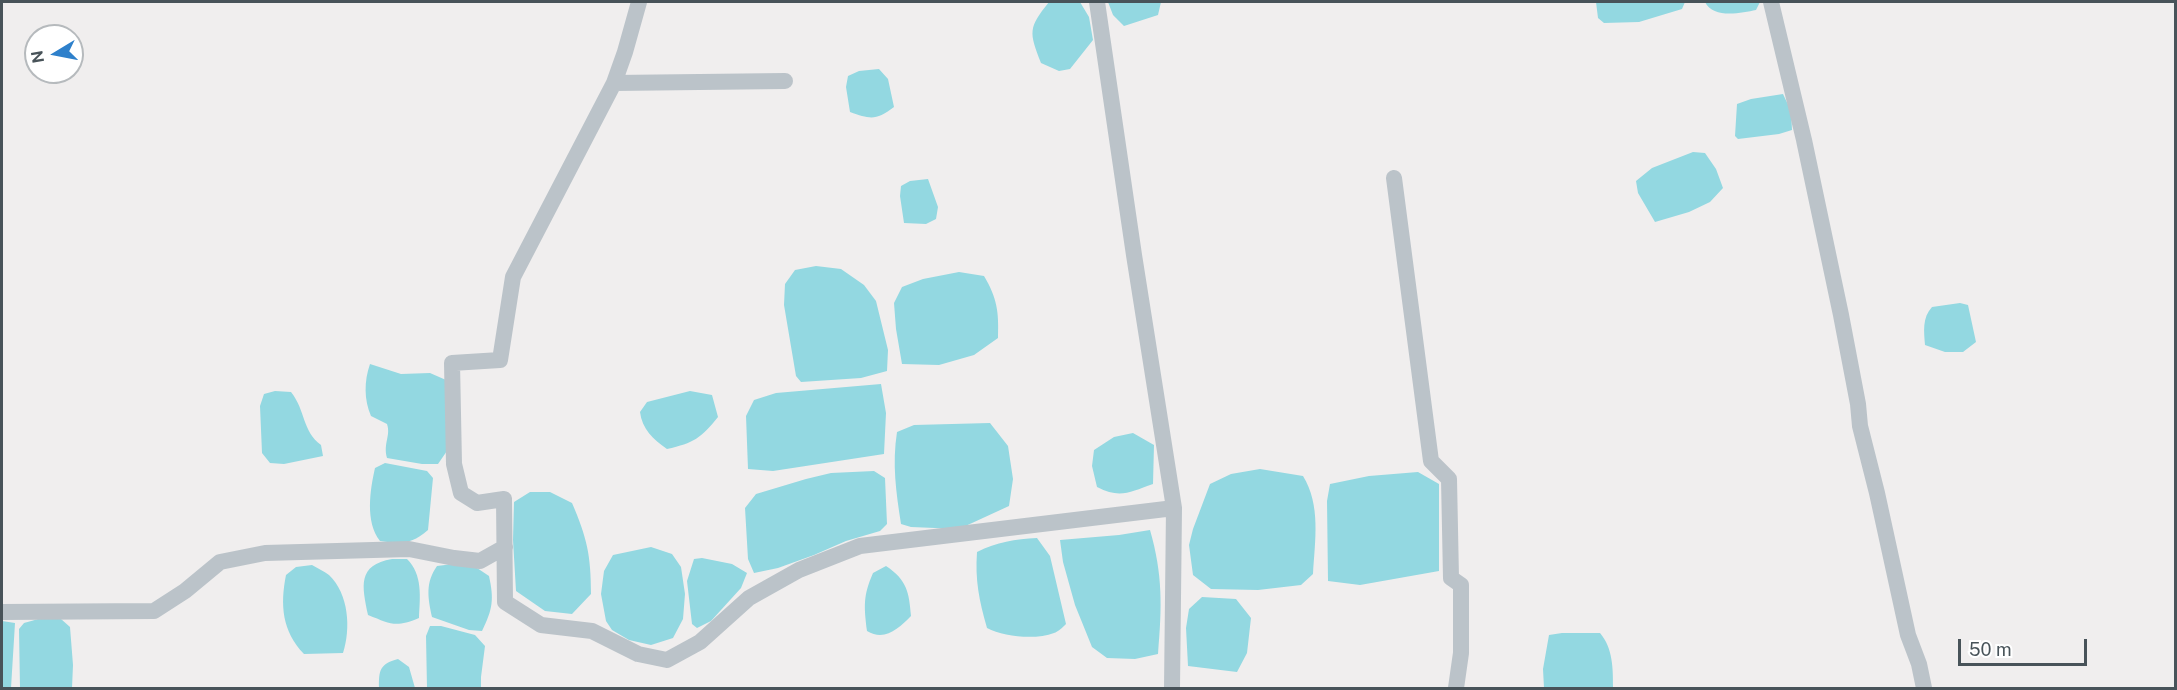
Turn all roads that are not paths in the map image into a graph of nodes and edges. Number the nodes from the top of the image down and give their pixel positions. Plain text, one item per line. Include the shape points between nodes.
1 (639, 2) edge
2 (1097, 2) edge
3 (1771, 2) edge
4 (785, 81) dead end
5 (614, 83) junction
6 (1394, 178) dead end
7 (1174, 508) junction
8 (505, 547) junction
9 (2, 612) edge
10 (1172, 688) edge
11 (1456, 688) edge
12 (1924, 688) edge

1 - 5 street
2 - 7 street
3 - 12 street via 1841,315 1860,426
4 - 5 street
5 - 8 street via 513,277 500,360 452,363 454,464 461,494 477,503 504,499
6 - 11 street via 1431,461 1449,479 1451,578 1461,585 1461,652
7 - 8 street via 860,546 799,570 749,598 700,642 667,660 638,654 592,631 542,625 505,602
7 - 10 street
8 - 9 street via 480,561 409,549 265,553 220,562 154,611

